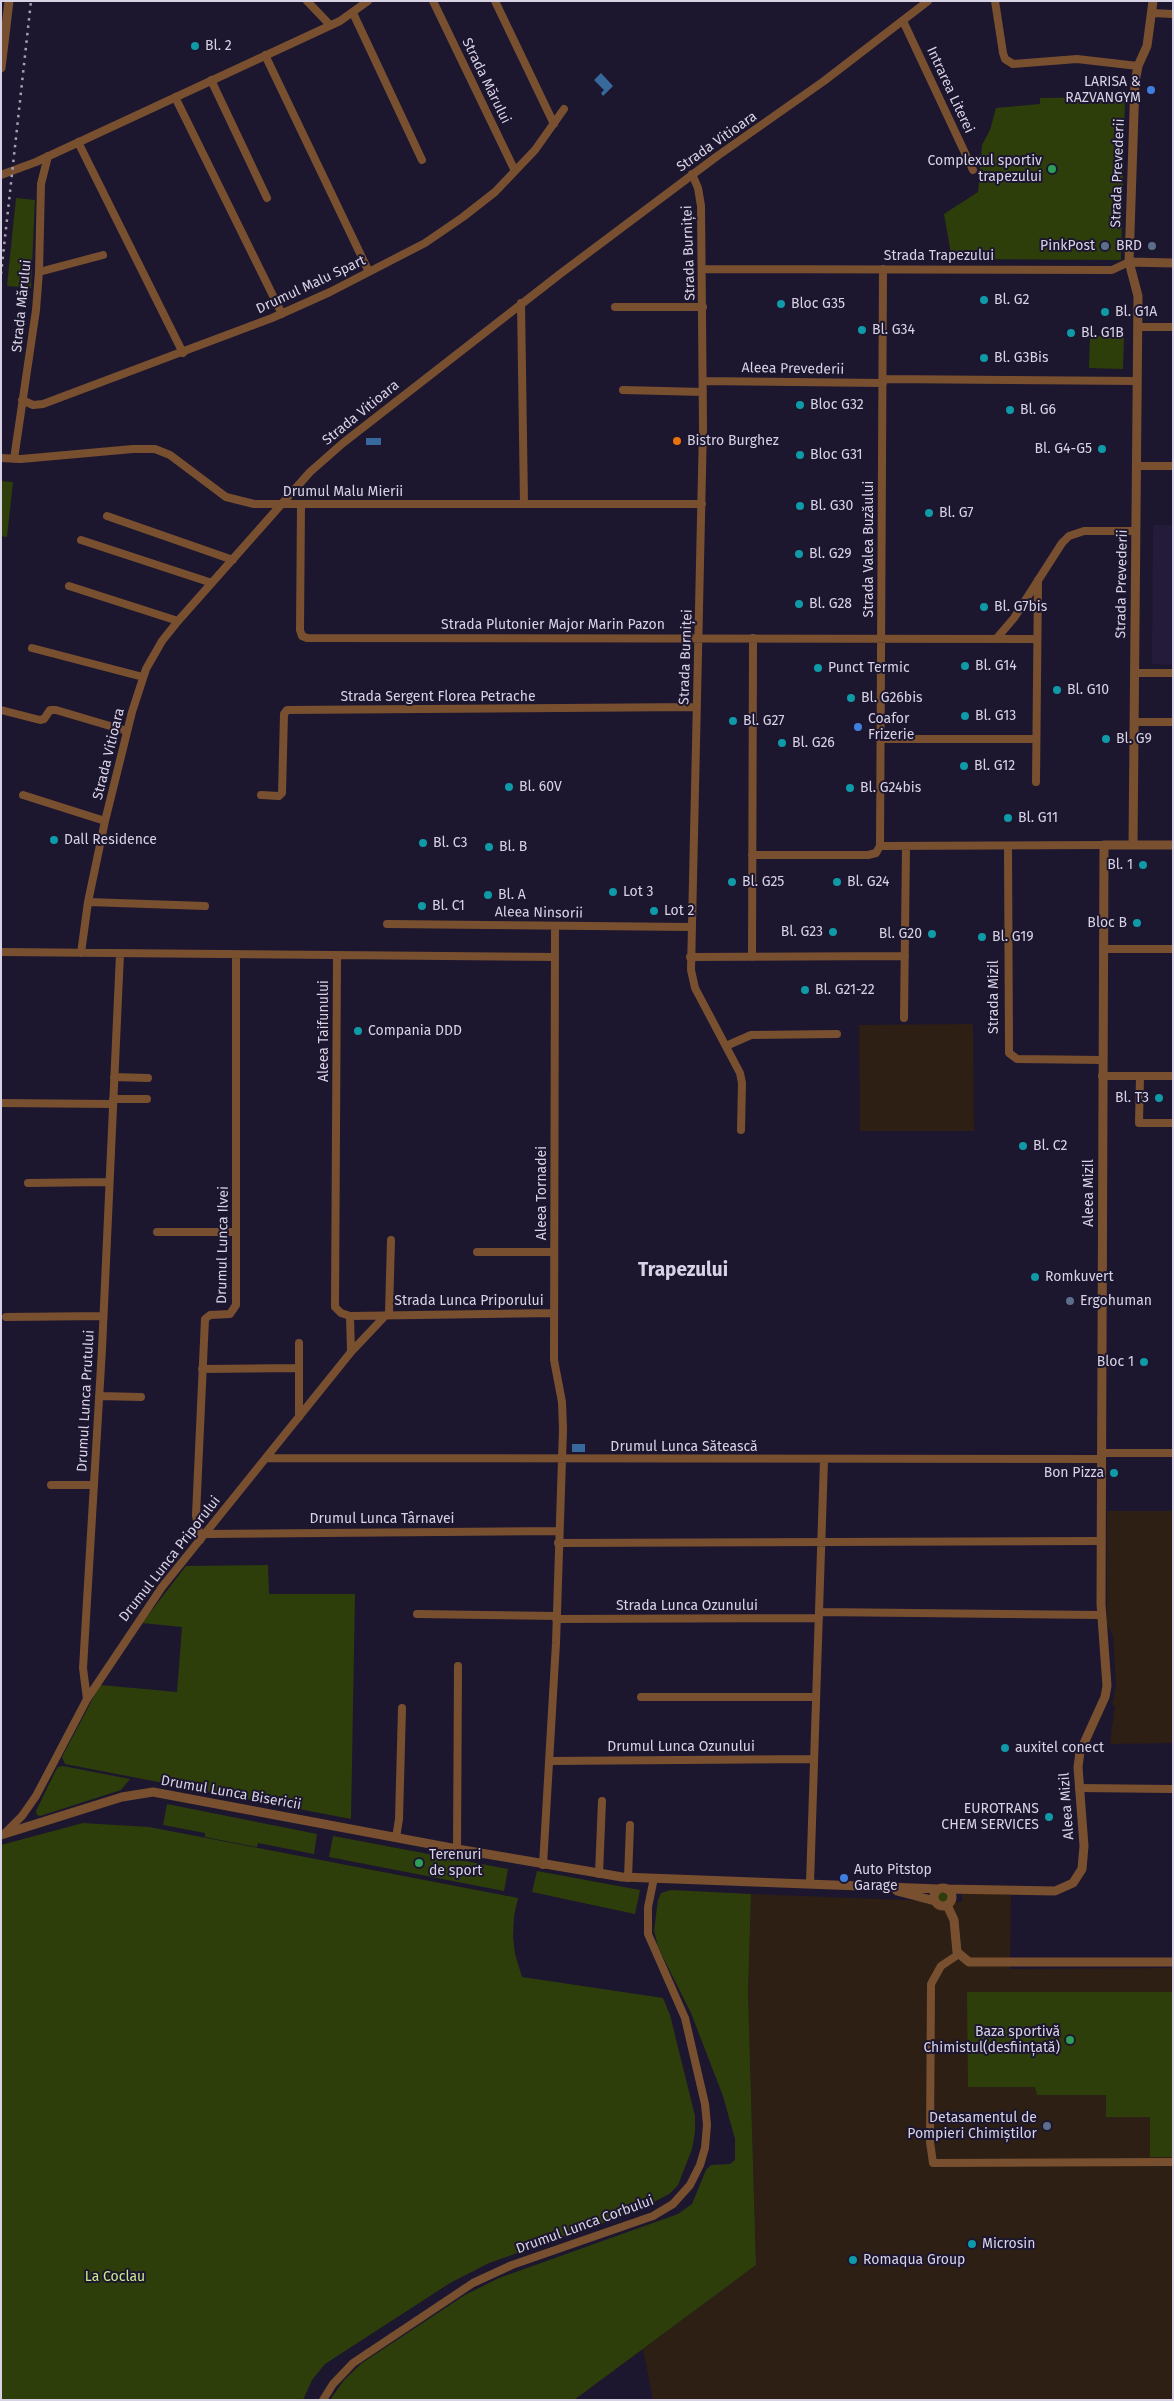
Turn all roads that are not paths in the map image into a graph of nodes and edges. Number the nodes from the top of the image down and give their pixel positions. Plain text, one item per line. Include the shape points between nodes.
1 (9, 1) edge
2 (307, 1) edge
3 (368, 1) edge
4 (433, 1) edge
5 (495, 1) edge
6 (928, 1) edge
7 (996, 1) edge
8 (1153, 1) edge
9 (353, 13) junction
10 (1152, 13) junction
11 (1173, 14) edge
12 (903, 21) junction
13 (330, 25) junction
14 (265, 55) junction
15 (1138, 66) junction
16 (1, 68) edge
17 (211, 80) junction
18 (175, 97) junction
19 (564, 109) dead end
20 (554, 124) junction
21 (78, 142) junction
22 (48, 156) junction
23 (422, 160) dead end
24 (973, 170) dead end
25 (515, 171) junction
26 (692, 174) junction
27 (1, 175) edge
28 (266, 198) dead end
29 (103, 255) dead end
30 (1129, 262) junction
31 (1173, 262) edge
32 (703, 269) junction
33 (883, 269) junction
34 (40, 272) junction
35 (369, 272) junction
36 (521, 303) junction
37 (616, 307) dead end
38 (703, 307) junction
39 (282, 314) junction
40 (1138, 327) junction
41 (1173, 328) edge
42 (183, 353) junction
43 (703, 381) junction
44 (883, 381) junction
45 (1137, 381) junction
46 (623, 390) dead end
47 (703, 392) junction
48 (22, 400) junction
49 (1, 458) edge
50 (14, 459) junction
51 (1137, 466) junction
52 (1173, 466) edge
53 (282, 504) junction
54 (301, 504) junction
55 (524, 504) junction
56 (702, 504) junction
57 (107, 516) dead end
58 (1136, 531) junction
59 (81, 540) dead end
60 (233, 560) junction
61 (1038, 580) junction
62 (212, 583) junction
63 (69, 586) dead end
64 (178, 621) junction
65 (700, 637) junction
66 (753, 638) junction
67 (881, 638) junction
68 (996, 639) junction
69 (1038, 639) junction
70 (32, 648) dead end
71 (1134, 673) junction
72 (1173, 673) edge
73 (143, 677) junction
74 (697, 707) junction
75 (1, 710) edge
76 (1134, 722) junction
77 (1173, 722) edge
78 (127, 731) junction
79 (880, 739) junction
80 (1036, 739) junction
81 (1036, 782) dead end
82 (23, 795) dead end
83 (260, 795) dead end
84 (105, 821) junction
85 (1104, 845) junction
86 (1132, 845) junction
87 (1173, 845) edge
88 (880, 846) junction
89 (906, 846) junction
90 (1008, 846) junction
91 (752, 855) junction
92 (88, 902) junction
93 (206, 906) dead end
94 (386, 924) dead end
95 (555, 926) junction
96 (691, 927) junction
97 (1103, 949) junction
98 (1173, 949) edge
99 (1, 952) edge
100 (81, 953) junction
101 (120, 954) junction
102 (236, 955) junction
103 (337, 956) junction
104 (905, 956) junction
105 (555, 957) junction
106 (690, 957) junction
107 (752, 957) junction
108 (904, 1018) dead end
109 (837, 1034) dead end
110 (726, 1046) junction
111 (1102, 1060) junction
112 (1102, 1076) junction
113 (1140, 1076) junction
114 (1173, 1076) edge
115 (114, 1077) junction
116 (148, 1078) dead end
117 (147, 1099) dead end
118 (113, 1101) junction
119 (1, 1103) edge
120 (1173, 1123) edge
121 (741, 1130) dead end
122 (109, 1182) junction
123 (28, 1183) dead end
124 (157, 1232) dead end
125 (236, 1232) junction
126 (390, 1240) dead end
127 (477, 1252) dead end
128 (554, 1252) junction
129 (554, 1313) junction
130 (387, 1314) junction
131 (103, 1316) junction
132 (350, 1316) junction
133 (6, 1317) dead end
134 (299, 1343) dead end
135 (351, 1352) junction
136 (299, 1368) junction
137 (202, 1369) junction
138 (99, 1396) junction
139 (141, 1398) dead end
140 (299, 1417) junction
141 (1173, 1453) edge
142 (1101, 1456) junction
143 (266, 1458) junction
144 (562, 1460) junction
145 (824, 1460) junction
146 (51, 1485) dead end
147 (94, 1485) junction
148 (558, 1531) junction
149 (203, 1537) junction
150 (1101, 1541) junction
151 (822, 1542) junction
152 (558, 1543) junction
153 (417, 1614) dead end
154 (819, 1615) junction
155 (1101, 1615) junction
156 (556, 1617) junction
157 (458, 1666) dead end
158 (641, 1697) dead end
159 (816, 1697) junction
160 (87, 1699) junction
161 (402, 1708) dead end
162 (814, 1759) junction
163 (549, 1760) junction
164 (1078, 1788) junction
165 (1173, 1789) edge
166 (602, 1801) dead end
167 (630, 1825) dead end
168 (3, 1834) edge
169 (396, 1838) junction
170 (457, 1849) junction
171 (543, 1864) junction
172 (599, 1874) junction
173 (628, 1878) junction
174 (654, 1878) junction
175 (810, 1883) junction
176 (888, 1887) junction
177 (943, 1889) junction
178 (935, 1901) junction
179 (947, 1905) junction
180 (958, 1954) junction
181 (1173, 1962) edge
182 (1173, 2162) edge
183 (323, 2400) edge

1 - 16 street
2 - 13 street
3 - 9 street
4 - 25 street, Strada Mărului
5 - 20 street
6 - 12 street, Strada Vitioara
7 - 15 street via 1003,53 1008,62 1018,65 1077,59
8 - 10 street, Strada Prevederii
9 - 13 street
9 - 23 street
10 - 11 street
10 - 15 street, Strada Prevederii via 1147,46
12 - 24 street, Intrarea Literei
12 - 26 street, Strada Vitioara via 803,97
13 - 14 street
14 - 17 street
14 - 35 street
15 - 30 street, Strada Prevederii via 1134,94
17 - 18 street
17 - 28 street
18 - 21 street
18 - 39 street
19 - 20 street, Drumul Malu Spart
20 - 25 street, Drumul Malu Spart
21 - 22 street
21 - 42 street
22 - 27 street
22 - 34 street, Strada Mărului via 41,184
25 - 35 street, Drumul Malu Spart via 495,192 448,228
26 - 32 street, Strada Burniței via 701,206
26 - 36 street, Strada Vitioara
29 - 34 street
30 - 31 street, Strada Trapezului
30 - 33 street, Strada Trapezului via 1112,270
30 - 40 street, Strada Prevederii via 1138,292
32 - 33 street, Strada Trapezului
32 - 38 street, Strada Burniței
33 - 44 street, Strada Valea Buzăului
34 - 48 street, Strada Mărului
35 - 39 street, Drumul Malu Spart
36 - 53 street, Strada Vitioara via 326,456
36 - 55 street
37 - 38 street
38 - 43 street, Strada Burniței
39 - 42 street, Drumul Malu Spart
40 - 41 street
40 - 45 street, Strada Prevederii
42 - 48 street, Drumul Malu Spart via 43,404 33,405
43 - 44 street, Aleea Prevederii
43 - 47 street, Strada Burniței
44 - 45 street, Aleea Prevederii
44 - 67 street, Strada Valea Buzăului
45 - 51 street, Strada Prevederii
46 - 47 street
47 - 56 street, Strada Burniței
48 - 50 street, Strada Mărului
49 - 50 street, Drumul Malu Mierii
50 - 53 street, Drumul Malu Mierii via 155,449 170,455 226,497 244,503
51 - 52 street
51 - 58 street, Strada Prevederii
53 - 54 street, Drumul Malu Mierii
53 - 60 street, Strada Vitioara
54 - 55 street, Drumul Malu Mierii
54 - 65 street, Strada Plutonier Major Marin Pazon via 300,630 307,638
55 - 56 street, Drumul Malu Mierii
56 - 65 street, Strada Burniței
57 - 60 street
58 - 61 street via 1084,531 1069,536
58 - 71 street, Strada Prevederii
59 - 62 street
60 - 62 street, Strada Vitioara
61 - 68 street
61 - 69 street
62 - 64 street, Strada Vitioara
63 - 64 street
64 - 73 street, Strada Vitioara via 154,653
65 - 66 street, Strada Plutonier Major Marin Pazon
65 - 74 street, Strada Burniței
66 - 67 street, Strada Plutonier Major Marin Pazon
66 - 91 street
67 - 68 street, Strada Plutonier Major Marin Pazon
67 - 79 street, Strada Valea Buzăului
68 - 69 street, Strada Plutonier Major Marin Pazon
69 - 80 street
70 - 73 street
71 - 72 street
71 - 76 street, Strada Prevederii
73 - 78 street, Strada Vitioara
74 - 83 street, Strada Sergent Florea Petrache via 287,710 284,714 282,793 279,796
74 - 96 street, Strada Burniței
75 - 78 street via 42,720 52,709
76 - 77 street
76 - 86 street, Strada Prevederii
78 - 84 street, Strada Vitioara
79 - 80 street
79 - 88 street, Strada Valea Buzăului
80 - 81 street
82 - 84 street
84 - 92 street, Strada Vitioara
85 - 86 street
85 - 90 street
85 - 97 street, Aleea Mizil
86 - 87 street
88 - 89 street
88 - 91 street via 876,853 868,855
89 - 90 street
89 - 104 street
90 - 111 street, Strada Mizil via 1009,1053 1018,1059
91 - 107 street
92 - 93 street
92 - 100 street, Strada Vitioara
94 - 95 street, Aleea Ninsorii
95 - 96 street, Aleea Ninsorii
95 - 105 street, Aleea Tornadei
96 - 106 street, Strada Burniței
97 - 98 street
97 - 111 street, Aleea Mizil
99 - 100 street
100 - 101 street
101 - 102 street
101 - 115 street, Drumul Lunca Prutului
102 - 103 street
102 - 125 street, Drumul Lunca Ilvei
103 - 105 street
103 - 132 street, Aleea Taifunului via 335,1307
104 - 107 street
104 - 108 street
105 - 128 street, Aleea Tornadei
106 - 107 street
106 - 110 street, Strada Burniței via 694,988
109 - 110 street via 751,1035
110 - 121 street, Strada Burniței via 741,1078
111 - 112 street, Aleea Mizil
112 - 113 street
112 - 142 street, Aleea Mizil
113 - 114 street
113 - 120 street via 1140,1123
115 - 116 street
115 - 118 street, Drumul Lunca Prutului
117 - 118 street
118 - 119 street
118 - 122 street, Drumul Lunca Prutului
122 - 123 street
122 - 131 street, Drumul Lunca Prutului
124 - 125 street
125 - 137 street, Drumul Lunca Ilvei via 236,1306 230,1314 206,1317
126 - 130 street
127 - 128 street
128 - 129 street, Aleea Tornadei
129 - 130 street, Strada Lunca Priporului
129 - 144 street, Aleea Tornadei via 555,1371 563,1416
130 - 132 street
130 - 135 street, Drumul Lunca Priporului
131 - 133 street
131 - 138 street, Drumul Lunca Prutului
132 - 135 street
134 - 136 street
135 - 140 street, Drumul Lunca Priporului
136 - 137 street
136 - 140 street
137 - 149 street, Drumul Lunca Ilvei via 196,1515
138 - 139 street
138 - 147 street, Drumul Lunca Prutului
140 - 143 street, Drumul Lunca Priporului
141 - 142 street, Drumul Lunca Sătească
142 - 145 street, Drumul Lunca Sătească
142 - 150 street, Aleea Mizil
143 - 144 street, Drumul Lunca Sătească
143 - 149 street, Drumul Lunca Priporului
144 - 145 street, Drumul Lunca Sătească
144 - 148 street
145 - 151 street
146 - 147 street
147 - 160 street, Drumul Lunca Prutului via 83,1668
148 - 149 street, Drumul Lunca Târnavei
148 - 152 street
149 - 160 street, Drumul Lunca Priporului via 132,1630
150 - 151 street
150 - 155 street, Aleea Mizil
151 - 152 street
151 - 154 street
152 - 156 street
153 - 156 street, Strada Lunca Ozunului
154 - 155 street, Strada Lunca Ozunului
154 - 156 street, Strada Lunca Ozunului
154 - 159 street
155 - 164 street, Aleea Mizil via 1106,1692 1080,1752
156 - 163 street
157 - 170 street
158 - 159 street
159 - 162 street
160 - 168 street, Drumul Lunca Priporului via 36,1796 22,1816
161 - 169 street
162 - 163 street, Drumul Lunca Ozunului
162 - 175 street
163 - 171 street
164 - 165 street
164 - 177 street, Aleea Mizil via 1084,1860 1078,1876 1067,1887 1042,1892
166 - 172 street
167 - 173 street
168 - 169 street, Drumul Lunca Bisericii via 122,1798 153,1792
169 - 170 street, Drumul Lunca Bisericii
170 - 171 street, Drumul Lunca Bisericii
171 - 172 street, Drumul Lunca Bisericii
172 - 173 street, Drumul Lunca Bisericii
173 - 174 street, Drumul Lunca Bisericii
174 - 175 street, Drumul Lunca Bisericii
174 - 183 street, Drumul Lunca Corbului via 648,1907 648,1934 685,2018 705,2104 705,2148 690,2185 673,2204 653,2216 512,2265 461,2290 353,2363
175 - 176 street
176 - 177 street, Aleea Mizil
176 - 178 street
177 - 178 street via 935,1893
177 - 179 street via 952,1897
178 - 179 street via 938,1905
179 - 180 street via 954,1920
180 - 181 street via 973,1962
180 - 182 street via 941,1966 931,1984 930,2142 933,2163

